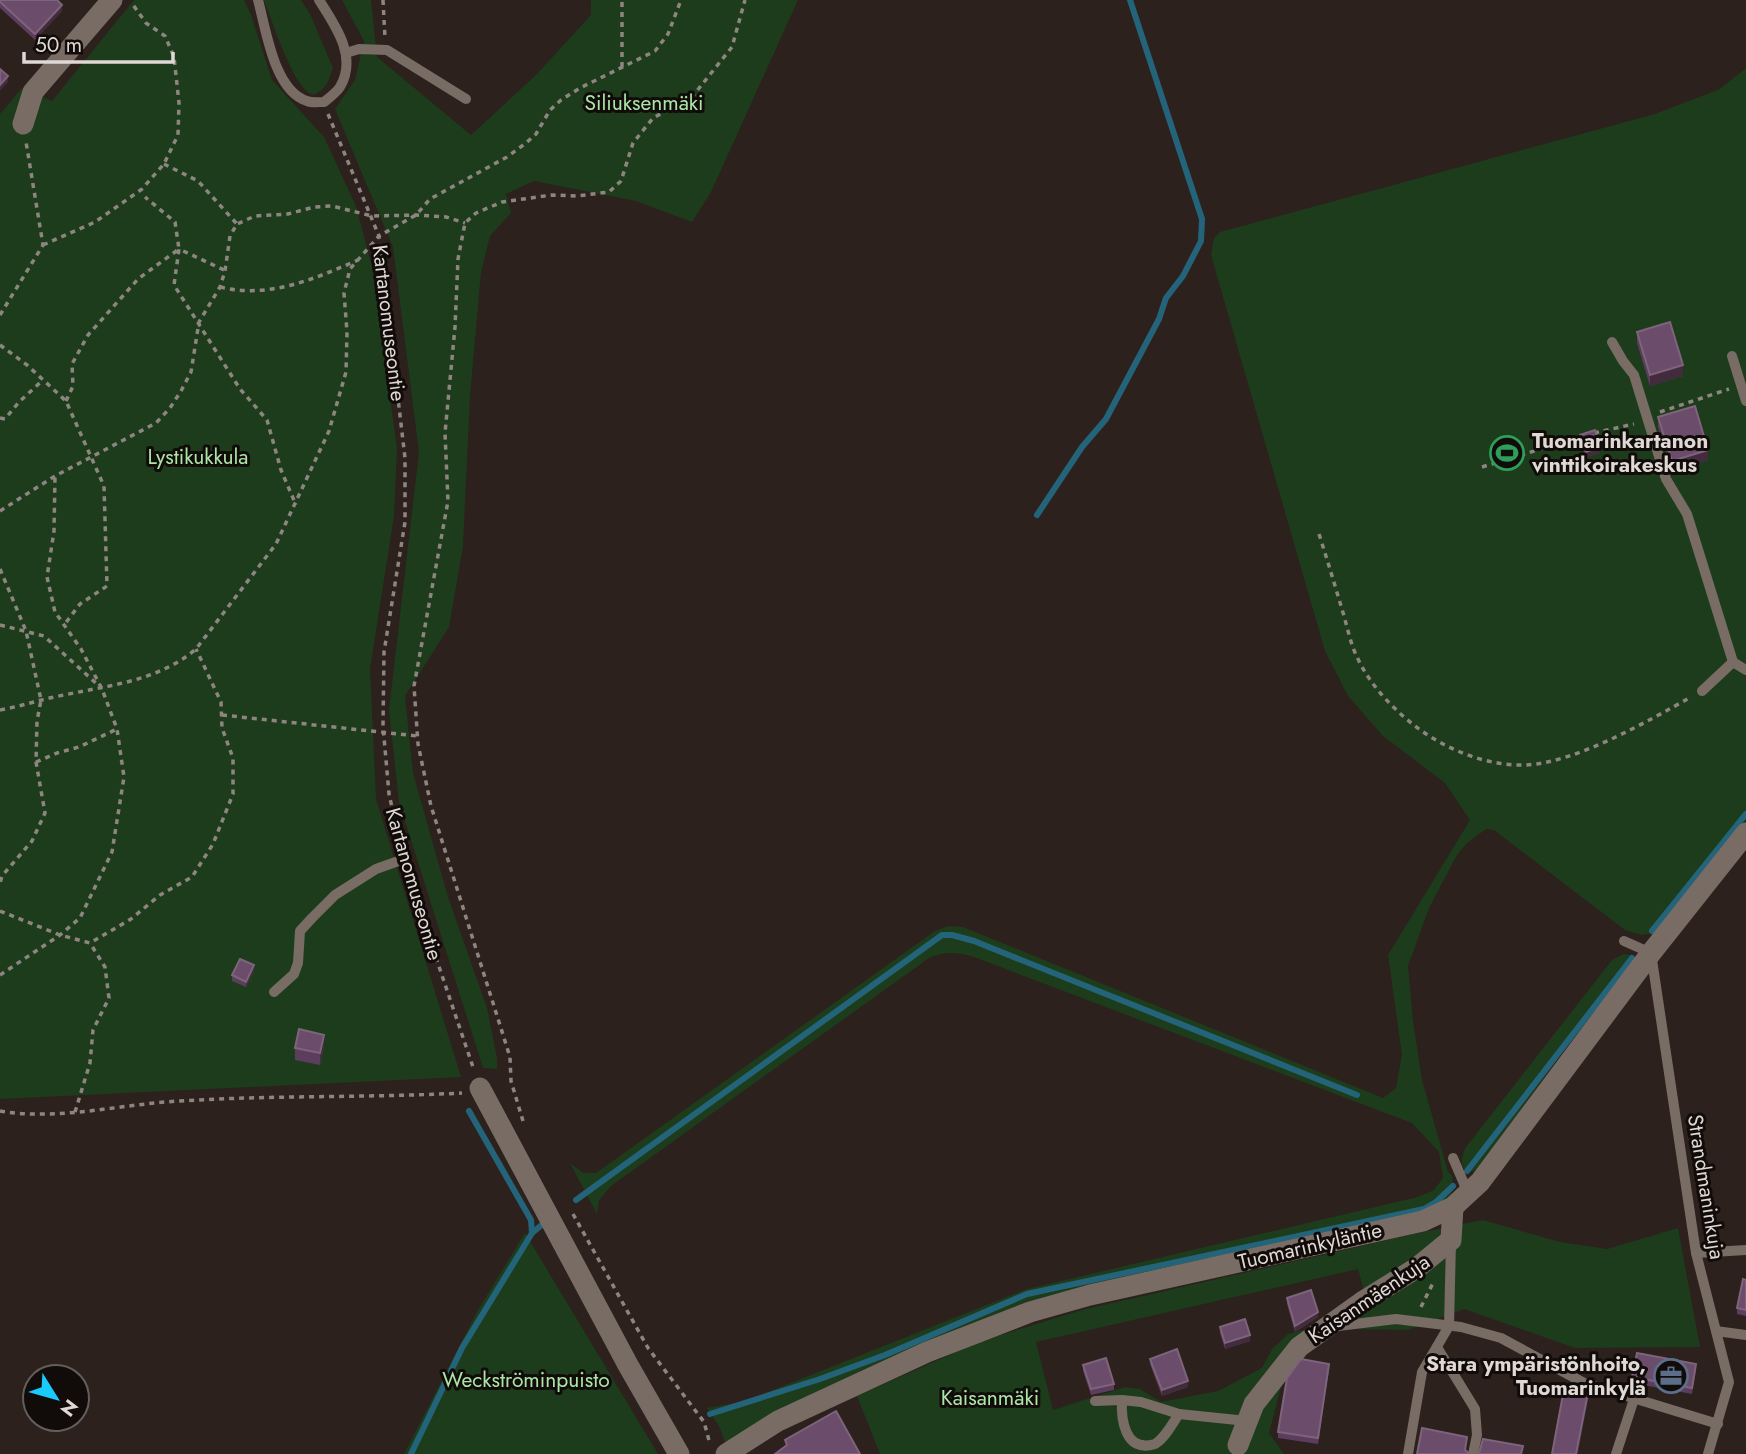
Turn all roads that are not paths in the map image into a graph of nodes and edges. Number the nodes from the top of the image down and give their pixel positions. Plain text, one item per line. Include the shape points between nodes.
1 (112, 0) edge
2 (258, 0) edge
3 (319, 0) edge
4 (346, 53) junction
5 (466, 99) dead end
6 (23, 124) road end
7 (1612, 342) dead end
8 (1732, 356) dead end
9 (1746, 401) edge
10 (1733, 662) junction
11 (1746, 670) edge
12 (1703, 691) road end
13 (1746, 833) edge
14 (404, 859) road end
15 (1624, 941) dead end
16 (1651, 953) junction
17 (274, 992) dead end
18 (480, 1088) road end
19 (1453, 1158) dead end
20 (1468, 1193) junction
21 (1452, 1207) junction
22 (1451, 1240) junction
23 (1746, 1250) edge
24 (1696, 1254) junction
25 (1449, 1326) junction
26 (1323, 1330) junction
27 (1716, 1331) junction
28 (1746, 1335) edge
29 (1437, 1347) junction
30 (1634, 1399) junction
31 (1122, 1400) junction
32 (1094, 1401) dead end
33 (1179, 1414) junction
34 (1247, 1421) junction
35 (1718, 1424) junction
36 (1238, 1446) dead end
37 (679, 1454) edge
38 (726, 1454) edge
39 (1408, 1454) edge
40 (1473, 1454) edge
41 (1616, 1454) edge
42 (1708, 1454) edge

1 - 6 street via 33,92
2 - 4 lane via 279,74 294,95 308,102 324,102 339,89
3 - 4 lane
4 - 5 lane via 387,50
7 - 10 lane via 1634,375 1666,479 1687,514
8 - 9 lane
10 - 11 lane
10 - 12 lane
13 - 16 street, Tuomarinkyläntie
14 - 17 lane via 376,869 335,895 312,918 300,931 294,974
15 - 16 lane
16 - 20 street, Tuomarinkyläntie
16 - 24 lane, Strandmaninkuja
18 - 37 street
19 - 20 lane
20 - 21 street, Tuomarinkyläntie
21 - 22 street, Kaisanmäenkuja
21 - 38 street, Tuomarinkyläntie via 1423,1221 1030,1312 778,1421
22 - 25 lane
22 - 26 street, Kaisanmäenkuja via 1418,1268
23 - 24 lane
24 - 27 lane, Strandmaninkuja
25 - 26 lane via 1396,1319
25 - 29 lane
25 - 30 lane via 1501,1338 1584,1383
26 - 34 street, Kaisanmäenkuja via 1299,1347 1254,1404
27 - 28 lane
27 - 35 lane, Strandmaninkuja via 1729,1382
29 - 39 lane via 1422,1373
29 - 40 lane via 1475,1409
30 - 35 lane
30 - 41 lane
31 - 32 lane
31 - 33 lane
31 - 33 lane via 1124,1433 1139,1447 1158,1443
33 - 34 lane
34 - 36 street, Kaisanmäenkuja
35 - 42 lane, Strandmaninkuja

